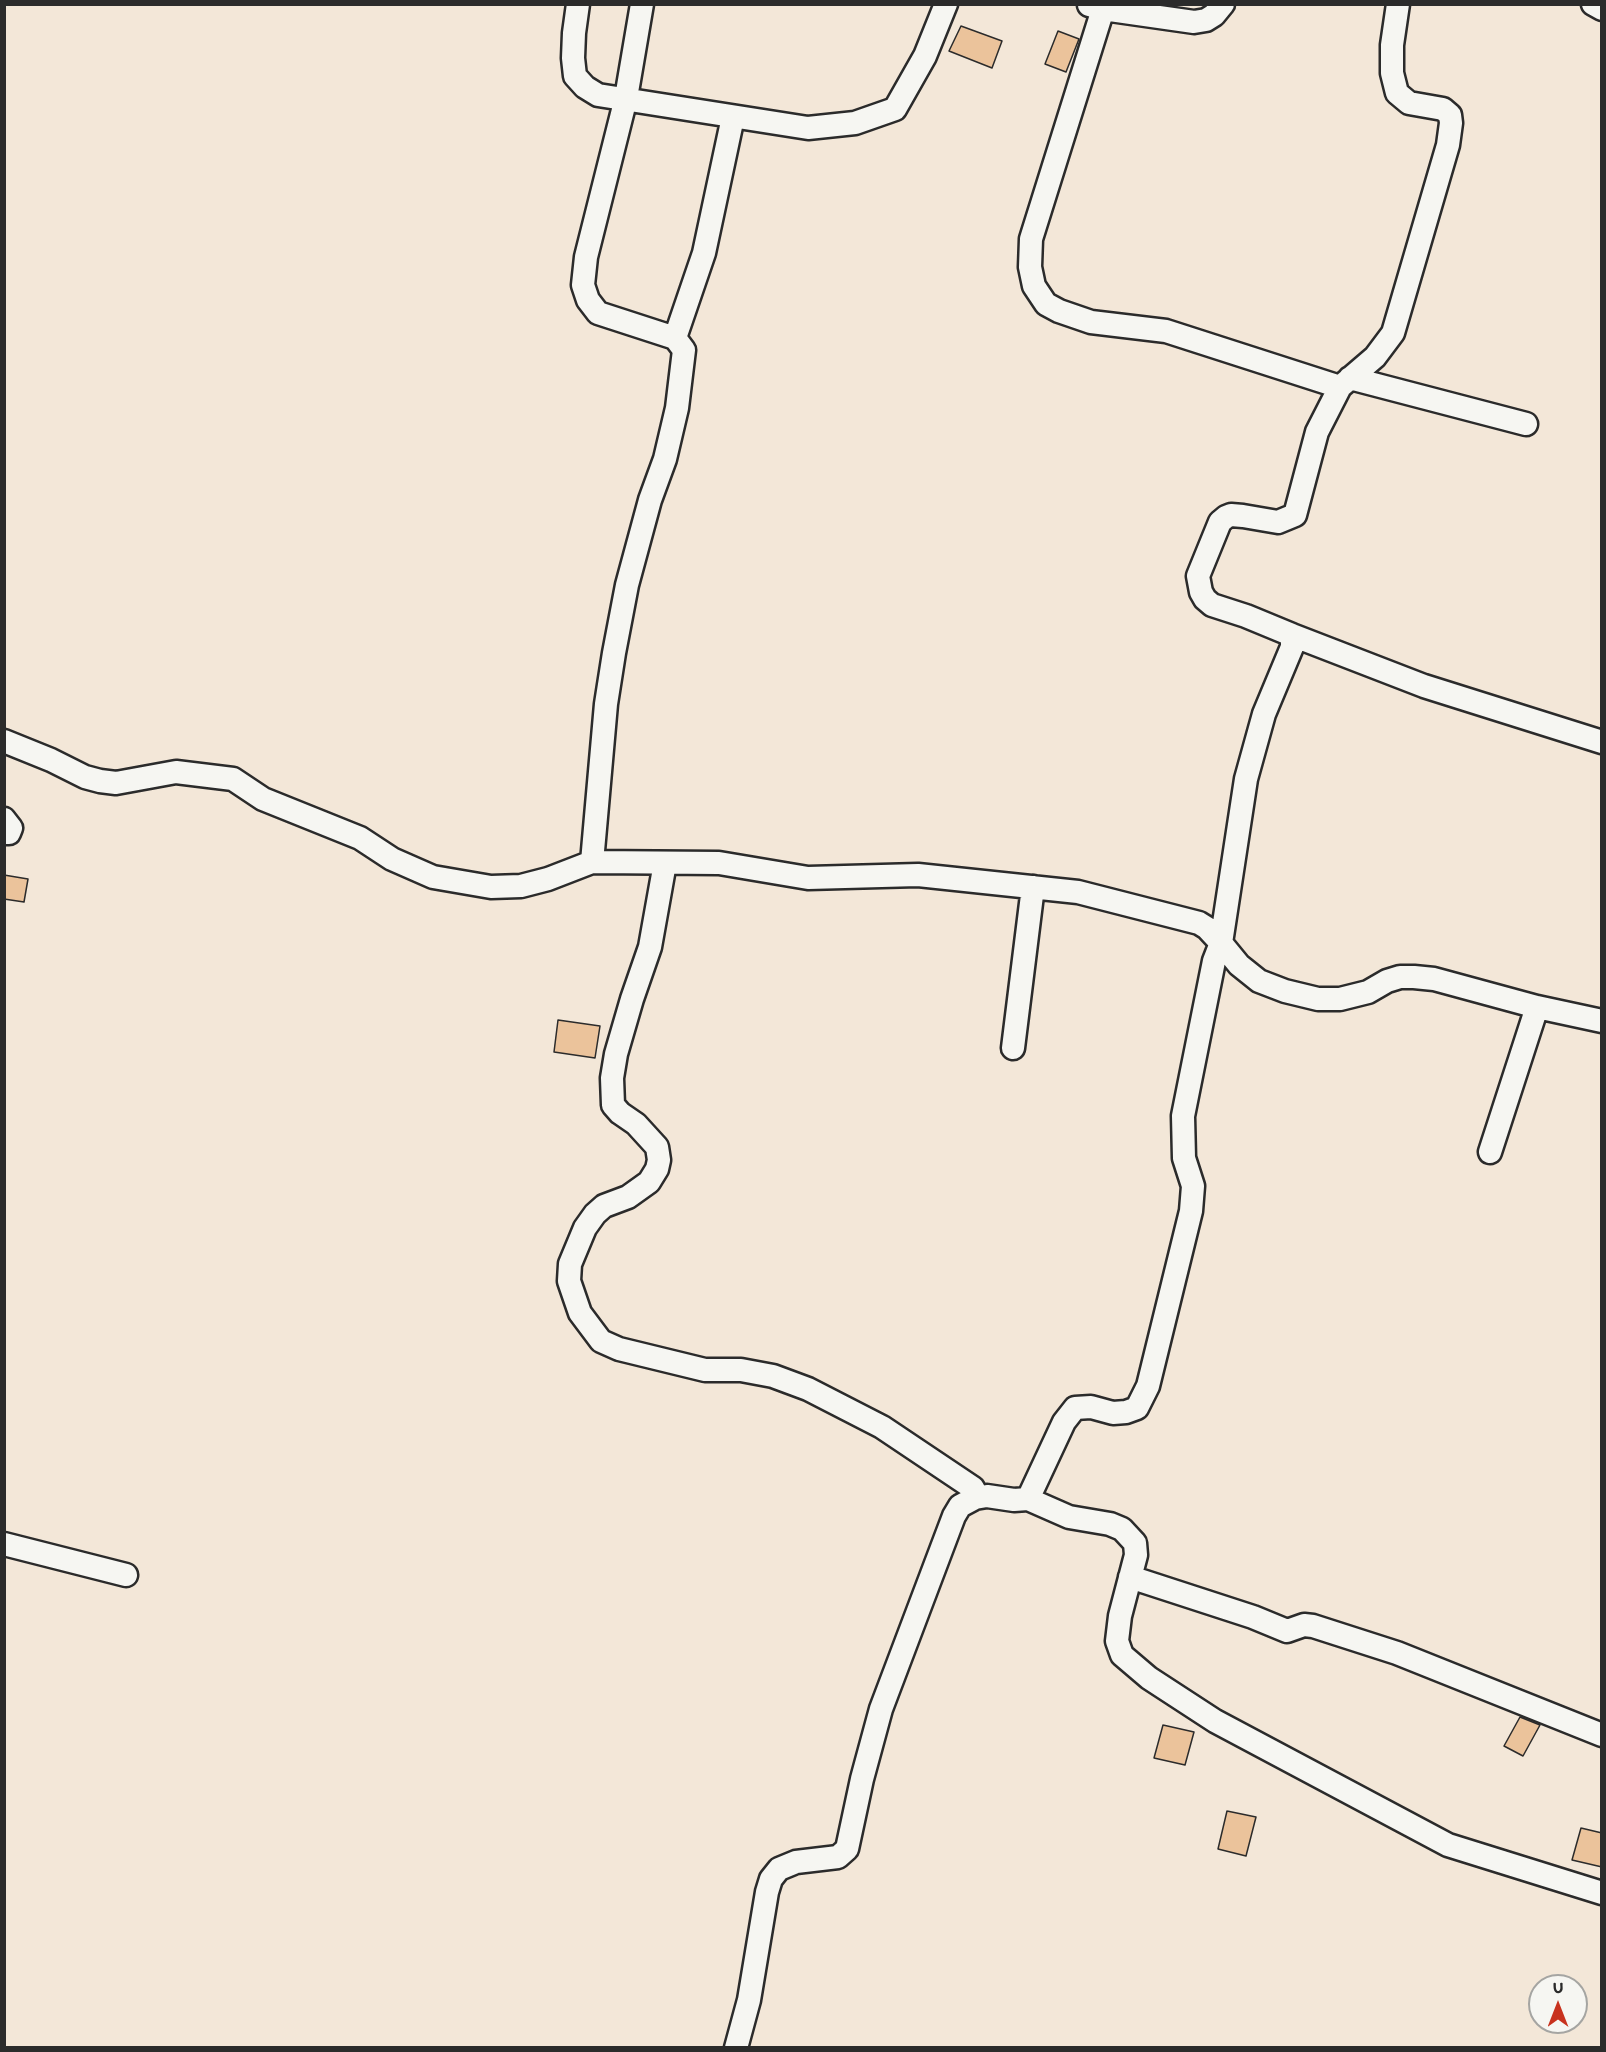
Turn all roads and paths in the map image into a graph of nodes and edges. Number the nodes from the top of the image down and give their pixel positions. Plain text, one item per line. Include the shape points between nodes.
1 (578, 4) edge
2 (642, 4) edge
3 (946, 4) edge
4 (1223, 4) edge
5 (1398, 4) edge
6 (1593, 4) edge
7 (1095, 7) edge
8 (1602, 9) edge
9 (626, 98) junction
10 (733, 117) junction
11 (675, 338) junction
12 (1345, 383) junction
13 (1526, 424) dead end
14 (1292, 635) junction
15 (4, 741) edge
16 (1602, 742) edge
17 (4, 819) edge
18 (4, 833) edge
19 (592, 862) junction
20 (665, 863) junction
21 (1033, 887) junction
22 (1221, 943) junction
23 (1537, 1007) junction
24 (1602, 1021) edge
25 (1014, 1048) dead end
26 (1490, 1152) dead end
27 (978, 1497) junction
28 (1028, 1499) junction
29 (4, 1544) edge
30 (126, 1575) dead end
31 (1130, 1577) junction
32 (1602, 1735) edge
33 (1602, 1893) edge
34 (736, 2048) edge

1 - 9 street via 573,41 575,75 598,95
2 - 9 street
3 - 10 street via 925,56 894,109 855,123 808,128
4 - 7 street via 1206,20 1194,22
5 - 12 street via 1392,45 1397,93 1409,103 1448,112 1448,146 1393,333 1375,357
6 - 8 street
7 - 12 street via 1031,239 1034,286 1046,304 1091,322 1166,331
9 - 10 street
9 - 11 street via 586,257 583,285 597,313
10 - 11 street via 704,253
11 - 19 street via 684,350 677,408 627,585 606,704
12 - 13 street
12 - 14 street via 1317,432 1295,515 1278,522 1226,517 1220,522 1198,576 1201,592 1212,605
14 - 16 street via 1424,686
14 - 22 street via 1292,647 1264,714 1246,779
15 - 19 street via 100,781 116,783 176,772 233,779 263,799 360,838 392,859 433,877 491,887 521,886
17 - 18 street via 11,828
19 - 20 street
20 - 21 street via 719,863 808,878 918,875
20 - 27 street via 650,947 628,1010 612,1078 613,1105 657,1147 659,1160 649,1182 628,1197 604,1206 585,1228 570,1264 569,1281 580,1313 601,1341 619,1349 705,1370 741,1370 773,1376 808,1389 882,1427 973,1488
21 - 22 street via 1078,891 1198,923
21 - 25 street
22 - 23 street via 1259,981 1318,999 1340,999 1368,992 1400,977 1414,977
22 - 28 street via 1183,1116 1184,1158 1193,1186 1191,1211 1148,1386 1137,1408 1126,1412 1075,1408 1064,1422
23 - 24 street
23 - 26 street
27 - 28 street
27 - 34 street via 960,1506 954,1516 881,1709 847,1849 838,1857 795,1862 779,1869 771,1879
28 - 31 street via 1069,1517 1122,1529 1135,1543
29 - 30 street
31 - 32 street via 1287,1631 1304,1625 1396,1653
31 - 33 street via 1117,1641 1122,1655 1149,1678 1215,1721 1448,1845

